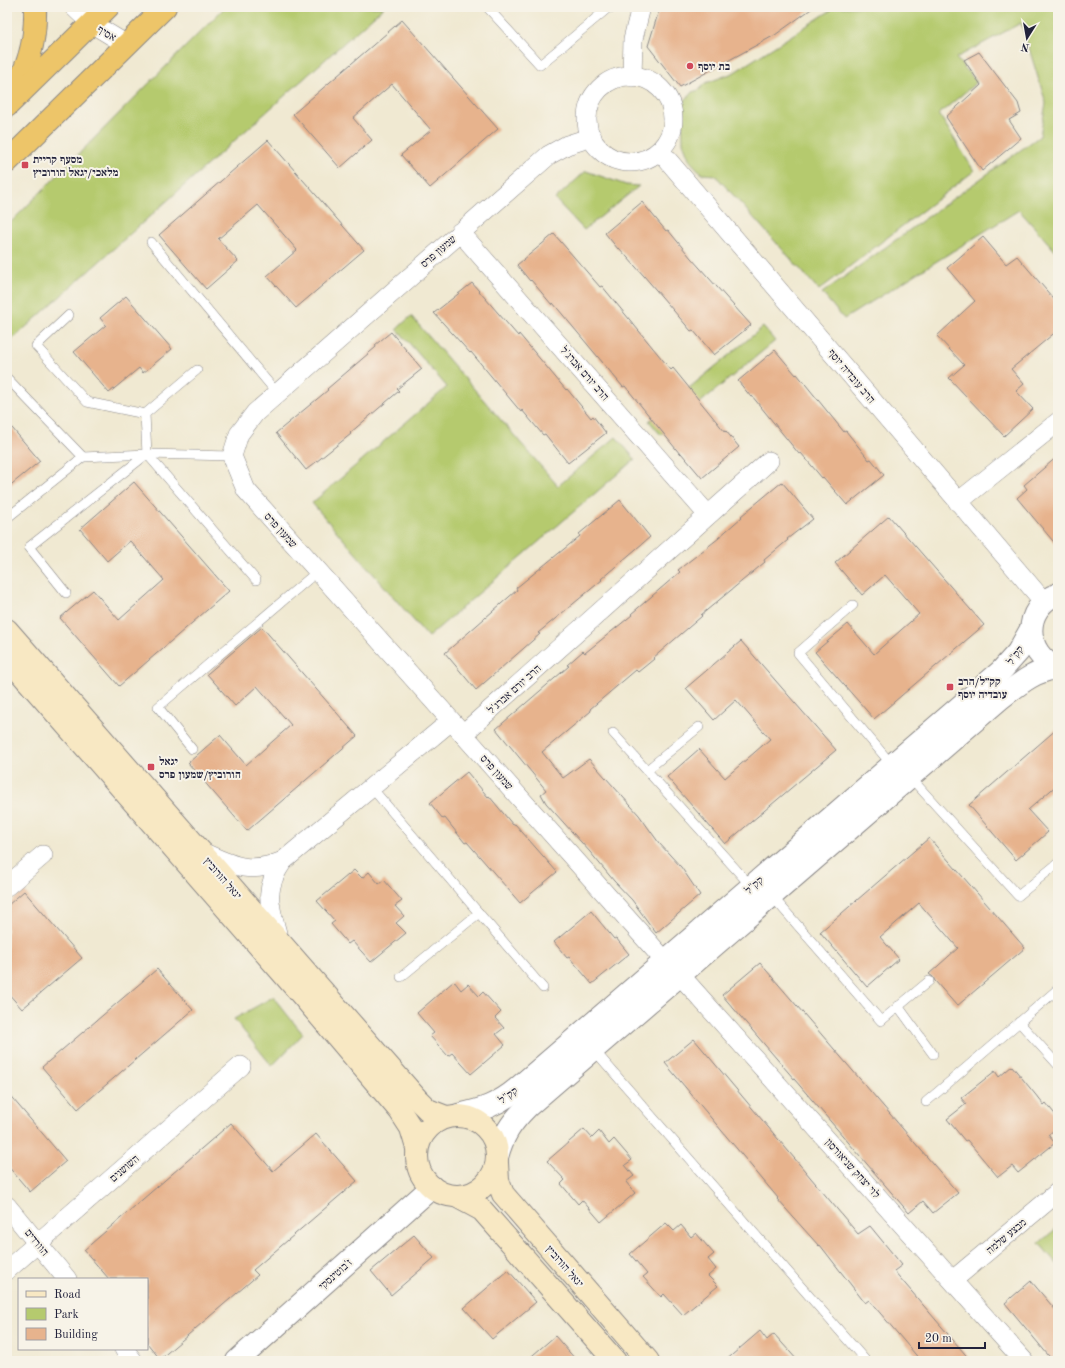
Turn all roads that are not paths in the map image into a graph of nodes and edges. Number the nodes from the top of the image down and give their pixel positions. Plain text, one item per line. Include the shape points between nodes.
1 (35, 7) edge
2 (74, 7) edge
3 (165, 7) edge
4 (487, 7) edge
5 (641, 8) edge
6 (102, 12) edge
7 (126, 45) junction
8 (632, 77) junction
9 (7, 100) edge
10 (7, 106) edge
11 (592, 137) junction
12 (660, 151) junction
13 (7, 162) edge
14 (460, 232) junction
15 (150, 242) dead end
16 (69, 316) dead end
17 (197, 370) dead end
18 (7, 378) edge
19 (278, 393) junction
20 (145, 414) junction
21 (1058, 422) edge
22 (147, 454) junction
23 (232, 456) junction
24 (83, 457) junction
25 (769, 461) dead end
26 (958, 502) junction
27 (708, 515) junction
28 (7, 518) edge
29 (318, 571) junction
30 (256, 580) dead end
31 (66, 593) dead end
32 (1051, 598) edge
33 (853, 605) dead end
34 (1031, 629) junction
35 (7, 630) edge
36 (7, 657) edge
37 (1058, 668) edge
38 (699, 727) dead end
39 (457, 728) junction
40 (613, 733) dead end
41 (192, 749) dead end
42 (892, 765) junction
43 (647, 770) junction
44 (910, 777) junction
45 (371, 787) junction
46 (200, 851) junction
47 (43, 855) dead end
48 (283, 861) junction
49 (1058, 862) edge
50 (7, 886) edge
51 (751, 887) junction
52 (772, 896) junction
53 (478, 913) junction
54 (280, 943) junction
55 (673, 968) junction
56 (401, 977) dead end
57 (929, 981) dead end
58 (543, 988) dead end
59 (1058, 989) edge
60 (898, 1006) junction
61 (1019, 1022) junction
62 (594, 1050) junction
63 (933, 1054) dead end
64 (1058, 1065) edge
65 (241, 1066) dead end
66 (926, 1102) dead end
67 (452, 1116) junction
68 (417, 1148) junction
69 (497, 1160) junction
70 (432, 1187) junction
71 (1058, 1192) edge
72 (456, 1196) junction
73 (7, 1206) edge
74 (38, 1243) junction
75 (7, 1270) edge
76 (66, 1278) edge
77 (953, 1280) junction
78 (125, 1350) edge
79 (133, 1361) edge
80 (238, 1361) edge
81 (615, 1361) edge
82 (648, 1361) edge
83 (866, 1361) edge
84 (1024, 1361) edge

1 - 9 highway via 36,23 32,49 21,79
2 - 6 street, אסיף
3 - 7 highway
4 - 5 lane via 540,65 608,8
5 - 8 street via 634,39
6 - 7 street, אסיף
6 - 10 highway
7 - 13 highway
8 - 11 street via 612,81 601,88 593,98 588,118
8 - 12 street via 651,82 662,90 669,101 673,127
11 - 12 street via 604,153 616,160 643,160
11 - 14 street, שמעון פרס via 567,145 549,155
12 - 26 street, הרב עובדיה יוסף
14 - 19 street, שמעון פרס
14 - 27 street, הרב יורם אברג'ל
15 - 19 lane
16 - 20 lane via 36,346 87,402
17 - 20 lane
18 - 24 lane
19 - 23 street, שמעון פרס via 255,413 239,434
20 - 22 lane
21 - 26 street
22 - 23 lane
22 - 24 lane
22 - 30 lane
22 - 31 lane via 28,547
23 - 29 street, שמעון פרס via 246,490
24 - 28 lane
25 - 27 street, הרב יורם אברג'ל
26 - 32 street, הרב עובדיה יוסף
27 - 39 street, הרב יורם אברג'ל
29 - 39 street, שמעון פרס
29 - 41 lane via 158,707
32 - 34 street, קק"ל via 1036,612
33 - 42 lane via 798,653
34 - 37 street via 1038,653 1046,662
34 - 42 street, קק"ל via 1018,652 1001,671
35 - 46 main road, יגאל הורוביץ
36 - 68 main road, יגאל הורוביץ via 400,1111 411,1128
37 - 44 street, קק"ל via 1048,668 1021,682
38 - 43 lane
39 - 45 street, הרב יורם אברג'ל
39 - 55 street, שמעון פרס
40 - 43 lane
42 - 51 street, קק"ל
43 - 51 lane
44 - 49 lane via 1018,896
44 - 52 street, קק"ל
45 - 48 street, הרב יורם אברג'ל
45 - 53 lane
46 - 48 street via 245,868 264,867
46 - 54 main road, יגאל הורוביץ
47 - 50 street
48 - 54 street via 272,881 269,894 270,912
51 - 55 street, קק"ל
52 - 55 street, קק"ל
52 - 60 lane via 881,1020
53 - 56 lane
53 - 58 lane
54 - 67 main road, יגאל הורוביץ via 417,1099 428,1110
55 - 62 street, קק"ל
55 - 67 street, קק"ל via 510,1094 490,1107
55 - 77 street, לוי יצחק שניאורסון
57 - 60 lane
59 - 61 lane
60 - 63 lane
61 - 64 lane
61 - 66 lane
62 - 69 street, קק"ל via 515,1120 502,1139
62 - 83 lane
65 - 74 street, השושנים
67 - 68 main road via 434,1122 425,1131
67 - 69 main road via 471,1118 487,1128 494,1138
68 - 70 main road via 418,1167 423,1178
69 - 72 main road via 492,1176 480,1189
69 - 82 main road, יגאל הורוביץ via 498,1181 503,1194
70 - 72 main road via 443,1194
70 - 80 street, ז'בוטינסקי
71 - 77 street, מבצע שלמה
72 - 81 main road via 482,1210
73 - 74 street, הוורדים
74 - 75 street, השושנים
74 - 76 street, הוורדים
77 - 84 street, לוי יצחק שניאורסון
78 - 79 street

